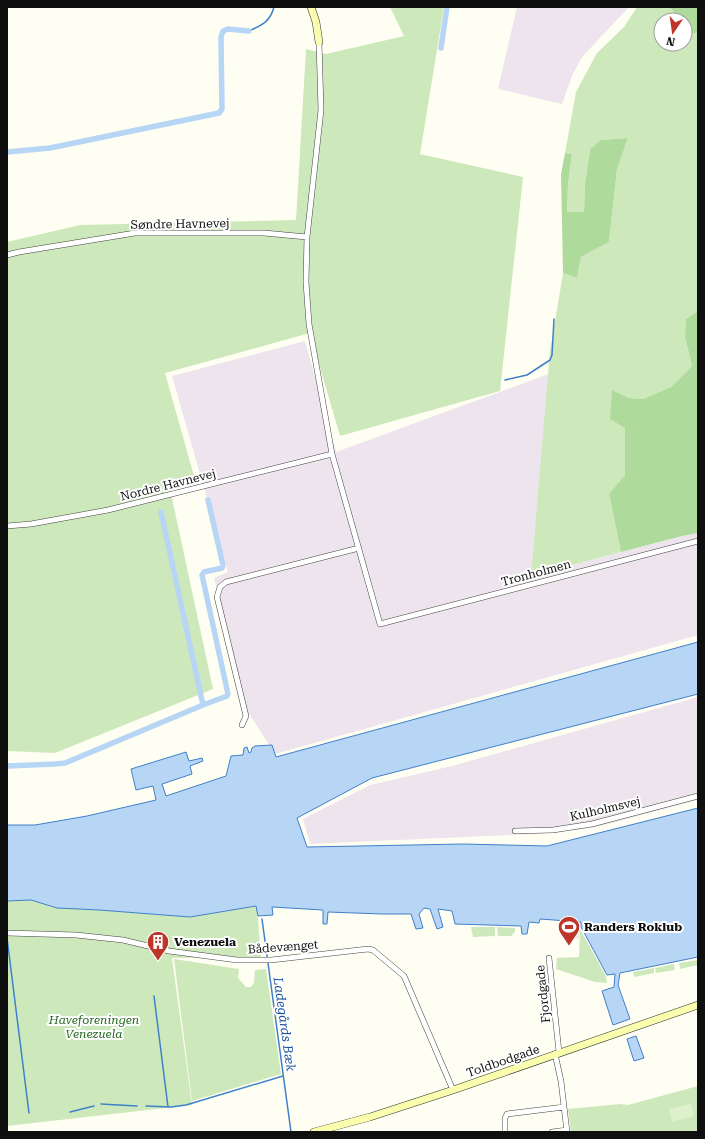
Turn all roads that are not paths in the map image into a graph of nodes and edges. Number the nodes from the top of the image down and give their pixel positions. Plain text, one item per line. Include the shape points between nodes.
1 (311, 7) edge
2 (319, 42) joint
3 (307, 237) junction
4 (7, 255) edge
5 (332, 454) junction
6 (7, 526) edge
7 (698, 541) edge
8 (359, 548) junction
9 (242, 725) dead end
10 (698, 796) edge
11 (515, 831) dead end
12 (7, 933) edge
13 (549, 958) dead end
14 (698, 1005) edge
15 (557, 1053) junction
16 (453, 1090) junction
17 (564, 1107) junction
18 (567, 1131) edge
19 (314, 1132) edge
20 (505, 1132) edge
21 (552, 1132) edge

1 - 2 street
2 - 3 street via 321,110
3 - 4 street, Søndre Havnevej via 264,233 135,233
3 - 5 street via 306,282 309,324
5 - 6 street, Nordre Havnevej via 108,510
5 - 8 street
7 - 8 street, Tronholmen via 380,624
8 - 9 street via 226,582 220,587 217,597 246,716
10 - 11 street, Kulholmsvej via 592,824 553,830
12 - 16 street, Bådevænget via 76,935 123,940 169,952 237,960 271,960 373,950 404,976
13 - 15 street, Fjordgade
14 - 15 street, Toldbodgade
15 - 16 street, Toldbodgade
15 - 17 street, Fjordgade
16 - 19 street, Toldbodgade
17 - 18 street, Fjordgade
17 - 20 street via 507,1114
18 - 21 street

